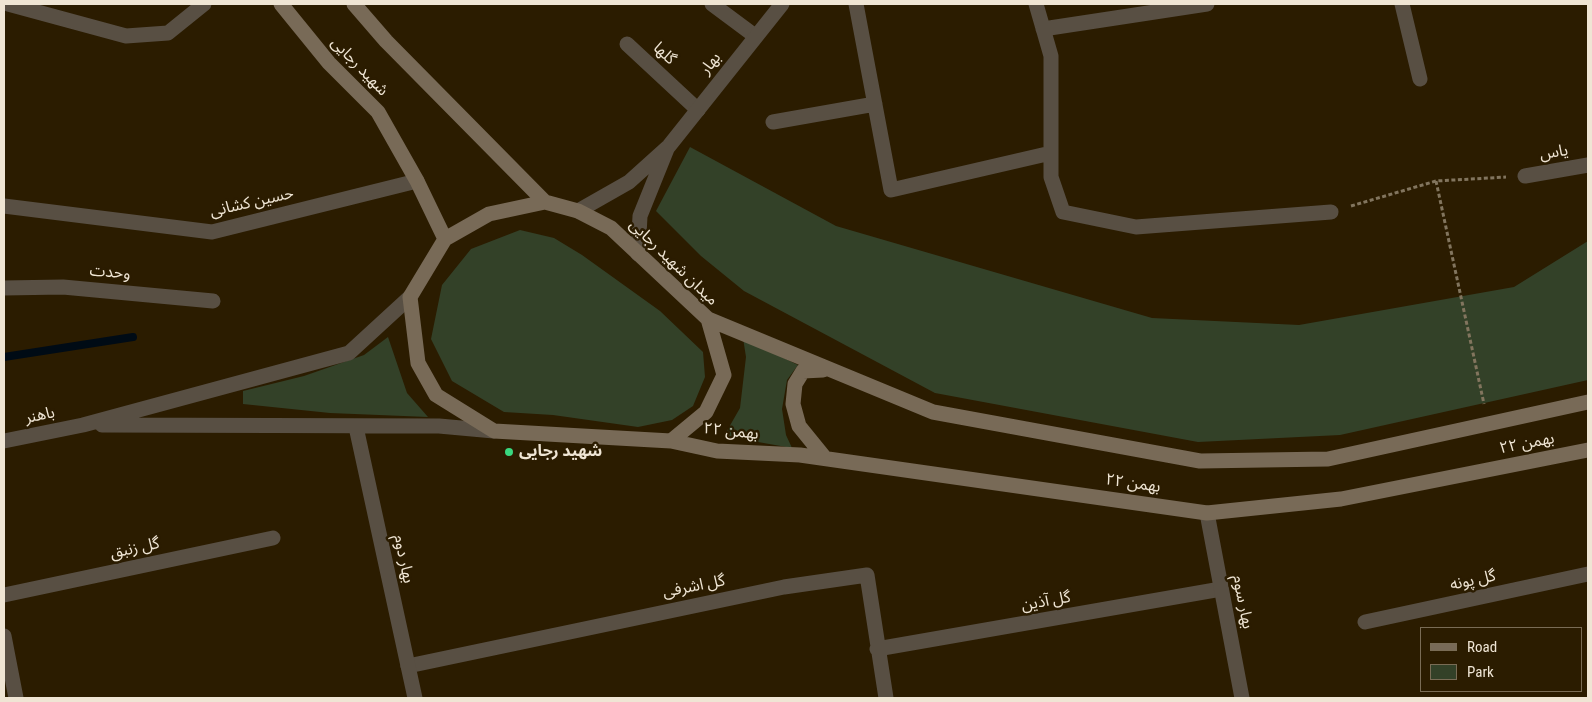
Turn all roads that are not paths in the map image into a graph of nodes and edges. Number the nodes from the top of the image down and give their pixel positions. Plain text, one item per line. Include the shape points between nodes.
1 (8, 4) edge
2 (204, 4) edge
3 (281, 4) edge
4 (354, 4) edge
5 (712, 4) edge
6 (782, 4) edge
7 (856, 4) edge
8 (1036, 4) edge
9 (1207, 4) edge
10 (1402, 4) edge
11 (1043, 30) junction
12 (755, 36) junction
13 (628, 44) dead end
14 (1420, 79) dead end
15 (875, 104) junction
16 (698, 110) junction
17 (773, 122) dead end
18 (668, 146) junction
19 (1051, 153) junction
20 (1588, 165) edge
21 (1525, 176) road end
22 (417, 181) junction
23 (545, 202) junction
24 (4, 206) edge
25 (578, 211) junction
26 (1331, 212) road end
27 (445, 239) junction
28 (638, 254) junction
29 (4, 288) edge
30 (410, 298) junction
31 (213, 301) dead end
32 (708, 319) junction
33 (830, 370) junction
34 (1588, 402) edge
35 (83, 425) junction
36 (356, 427) junction
37 (494, 431) junction
38 (4, 441) edge
39 (671, 441) junction
40 (1588, 450) edge
41 (825, 458) junction
42 (1206, 513) junction
43 (273, 538) dead end
44 (1588, 574) edge
45 (1221, 589) junction
46 (4, 595) edge
47 (1365, 622) dead end
48 (4, 636) edge
49 (877, 650) junction
50 (408, 666) junction
51 (16, 698) edge
52 (415, 698) edge
53 (886, 698) edge
54 (1242, 698) edge

1 - 2 street via 126,36 168,33
3 - 22 main road, شهید رجایی via 329,63 378,112
4 - 23 main road
5 - 12 street
6 - 12 street, بهار
7 - 15 street
8 - 11 street
9 - 11 street
10 - 14 street
11 - 19 street via 1051,56
12 - 16 street, بهار
13 - 16 street, گلها
15 - 17 street
15 - 19 street via 891,190
16 - 18 street, بهار
18 - 25 street via 629,182
18 - 28 street via 640,216
19 - 26 street via 1051,176 1063,212 1136,227
20 - 21 street, یاس
22 - 24 street, حسین کشانی via 212,232
22 - 27 main road, شهید رجایی
23 - 25 main road, میدان شهید رجایی
23 - 27 main road, میدان شهید رجایی via 489,214
25 - 28 main road, میدان شهید رجایی via 611,228
27 - 30 main road, میدان شهید رجایی
28 - 32 main road, میدان شهید رجایی
29 - 31 street, وحدت via 63,286
30 - 35 street via 349,353
30 - 37 main road via 418,363 436,394
32 - 33 main road, ۲۲ بهمن
32 - 39 main road, میدان شهید رجایی via 724,375 706,412
33 - 34 main road, ۲۲ بهمن via 933,412 1200,460 1328,459
33 - 41 main road via 803,371 795,384 793,404 799,426
35 - 36 street
35 - 38 street, باهنر
36 - 37 street via 439,426
36 - 50 street, بهار دوم
37 - 39 main road
39 - 41 main road, ۲۲ بهمن via 717,450
40 - 42 main road, ۲۲ بهمن via 1341,499
41 - 42 main road, ۲۲ بهمن
42 - 45 street, بهار سوم
43 - 46 street, گل زنبق
44 - 47 street, گل پونه
45 - 49 street, گل آذین
45 - 54 street, بهار سوم
48 - 51 street
49 - 50 street, گل اشرفی via 867,575 765,590
49 - 53 street, گل اشرفی
50 - 52 street, بهار دوم

